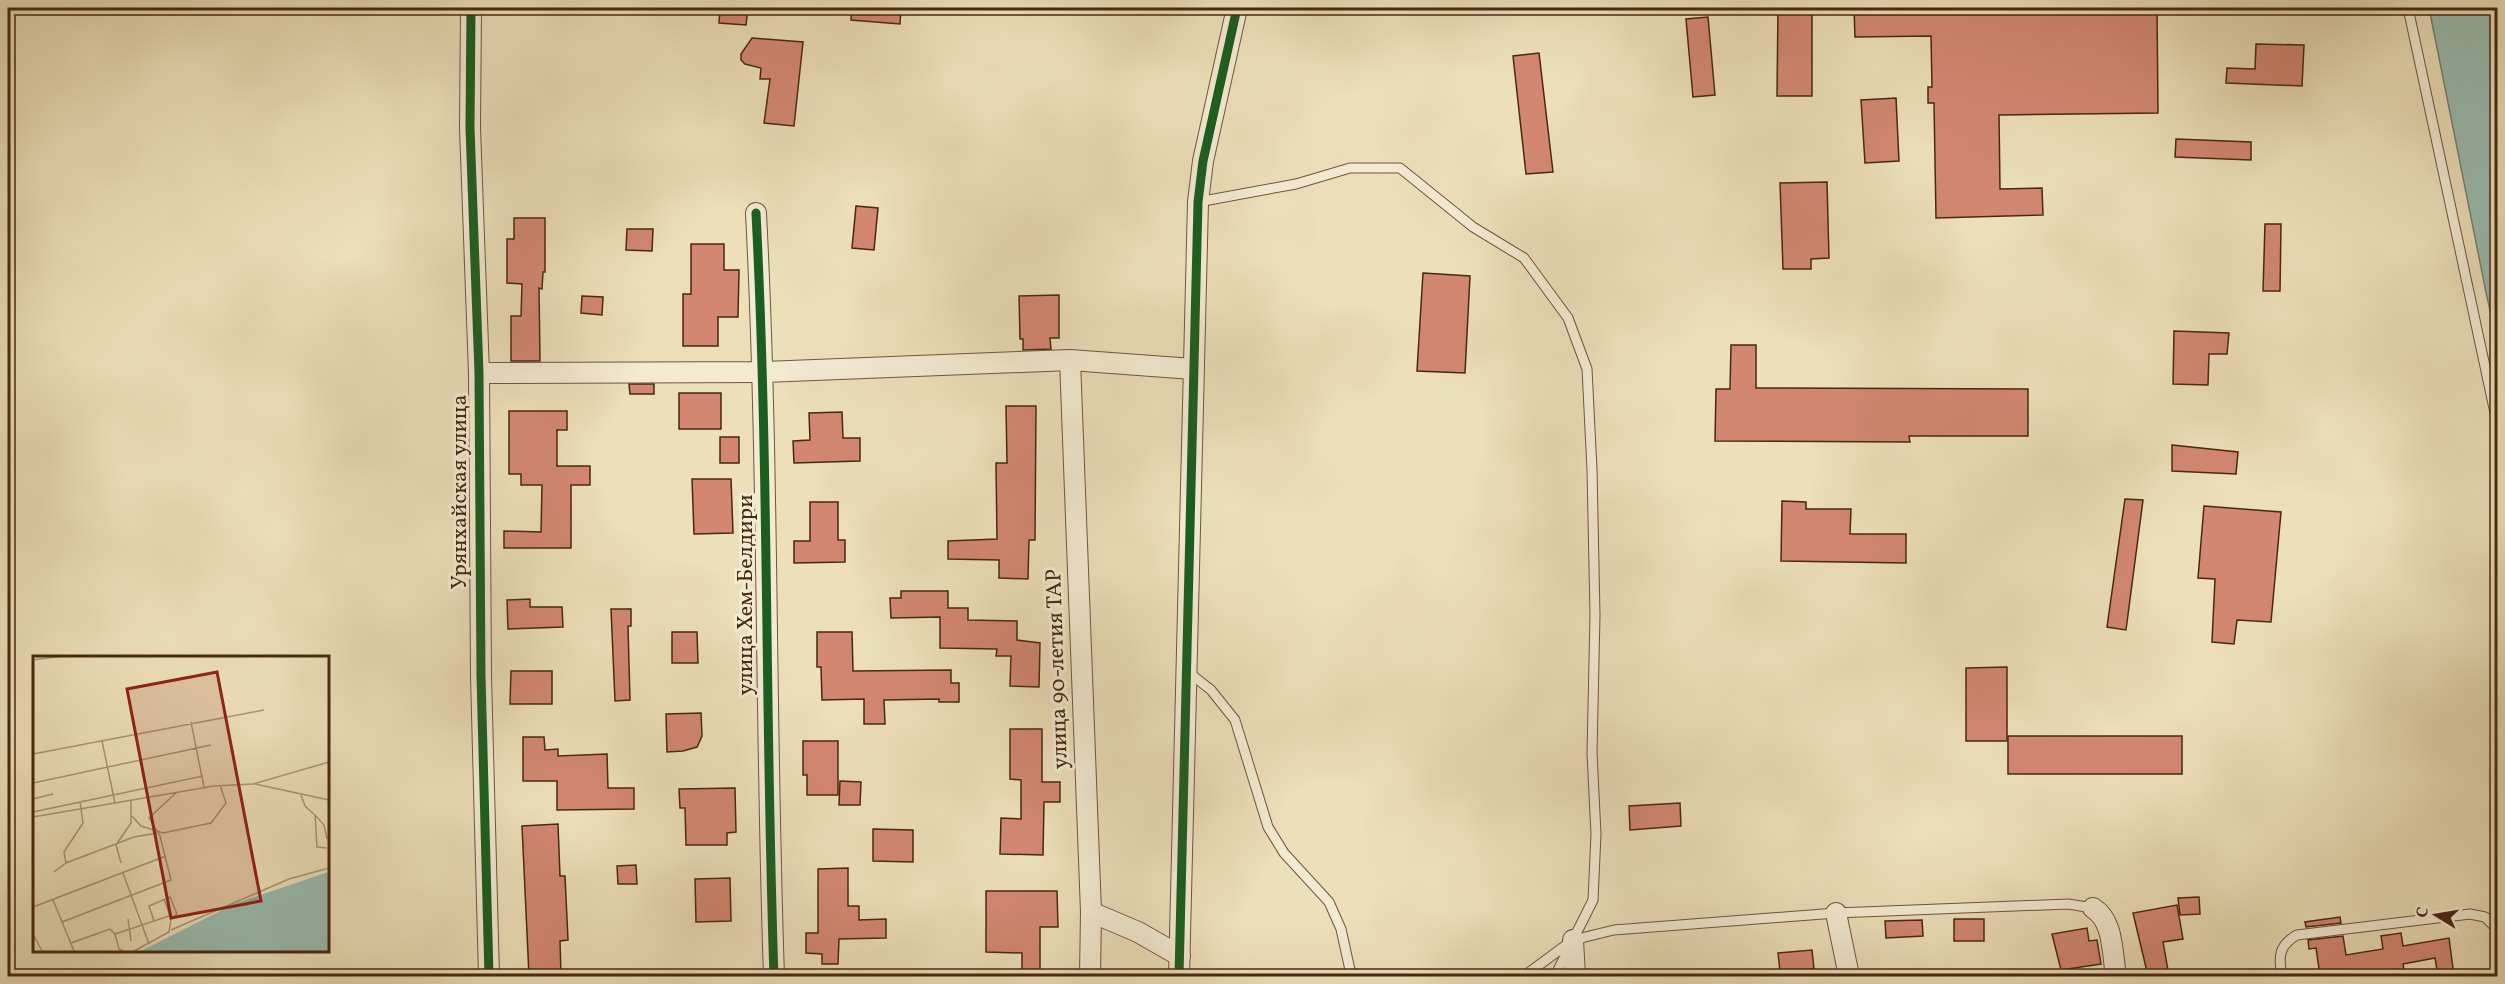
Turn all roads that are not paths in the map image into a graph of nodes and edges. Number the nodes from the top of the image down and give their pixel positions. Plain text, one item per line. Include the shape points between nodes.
1 (471, 8) edge
2 (1237, 8) edge
3 (2408, 8) edge
4 (1198, 202) junction
5 (756, 213) dead end
6 (1071, 360) junction
7 (1193, 369) junction
8 (764, 372) junction
9 (479, 373) junction
10 (2498, 427) edge
11 (1186, 670) junction
12 (2093, 908) joint
13 (1091, 912) junction
14 (1836, 913) junction
15 (2498, 930) edge
16 (1573, 940) junction
17 (1180, 956) junction
18 (489, 976) edge
19 (774, 976) edge
20 (1090, 976) edge
21 (1179, 976) edge
22 (1356, 976) edge
23 (1524, 976) edge
24 (1555, 976) edge
25 (1575, 976) edge
26 (1849, 976) edge
27 (2116, 976) edge
28 (2282, 976) edge

1 - 9 street, Урянхайская улица via 470,128
2 - 4 street via 1203,160
3 - 10 lane
4 - 7 street
4 - 16 lane via 1296,184 1350,168 1400,168 1473,227 1524,258 1568,318 1587,369 1595,615 1593,900
5 - 8 street, улица Хем-Белдири
6 - 7 street
6 - 8 street
6 - 13 street, улица 90-летия ТАР
7 - 11 street
8 - 9 street
8 - 19 street, улица Хем-Белдири
9 - 18 street, Урянхайская улица via 481,676
11 - 17 street
11 - 22 lane via 1210,690 1235,720 1268,827 1284,853 1329,902 1341,929 1350,970
12 - 14 lane via 2068,904
12 - 27 street via 2107,924
13 - 17 street
13 - 20 street, улица 90-летия ТАР
14 - 16 lane via 1614,930
14 - 26 street
15 - 28 lane via 2485,917 2470,914 2297,934 2287,940 2281,951
16 - 23 lane
16 - 24 lane
16 - 25 street
17 - 21 street

